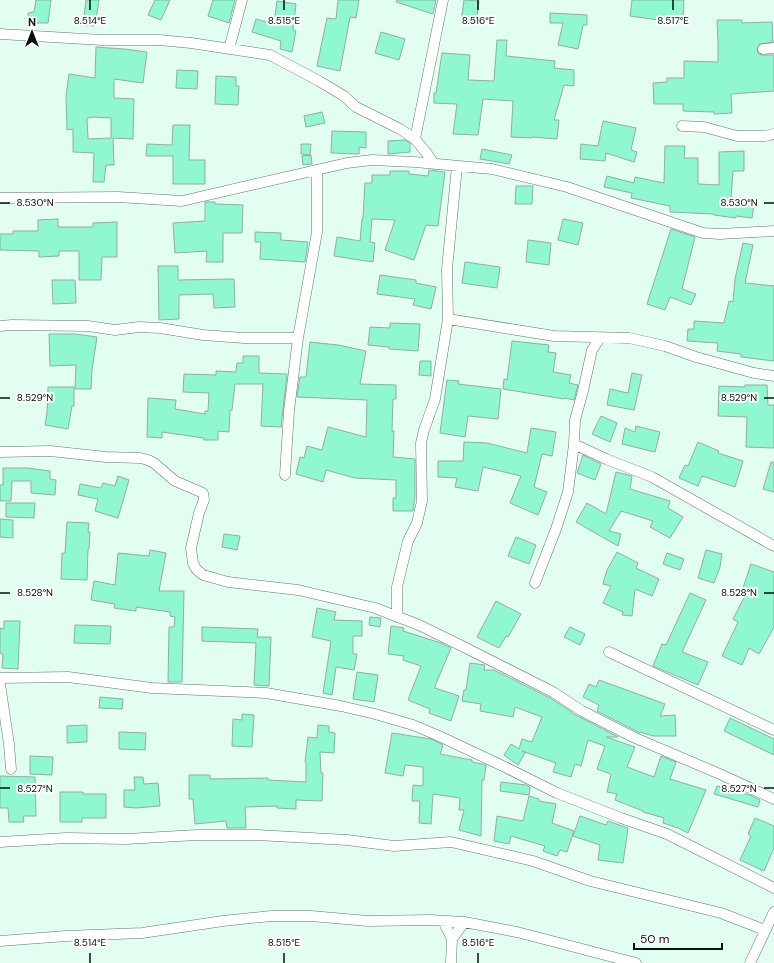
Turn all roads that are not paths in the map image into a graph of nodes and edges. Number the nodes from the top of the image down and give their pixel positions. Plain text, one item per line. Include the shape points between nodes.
1 (242, 0) edge
2 (443, 0) edge
3 (0, 34) edge
4 (774, 48) edge
5 (228, 49) junction
6 (763, 49) dead end
7 (682, 126) dead end
8 (774, 134) edge
9 (416, 139) junction
10 (434, 164) junction
11 (457, 166) junction
12 (317, 170) junction
13 (0, 198) edge
14 (774, 231) edge
15 (448, 319) junction
16 (0, 326) edge
17 (580, 337) junction
18 (298, 338) junction
19 (600, 338) junction
20 (592, 350) junction
21 (774, 376) edge
22 (574, 444) junction
23 (0, 452) edge
24 (285, 475) dead end
25 (774, 546) edge
26 (535, 583) dead end
27 (397, 617) junction
28 (609, 652) dead end
29 (0, 678) edge
30 (0, 684) edge
31 (774, 730) edge
32 (10, 769) dead end
33 (774, 798) edge
34 (0, 842) edge
35 (774, 888) edge
36 (774, 912) edge
37 (443, 920) junction
38 (464, 922) junction
39 (765, 930) junction
40 (452, 939) junction
41 (0, 941) edge
42 (451, 963) edge
43 (636, 963) edge
44 (750, 963) edge

1 - 5 street
2 - 9 street
3 - 5 street via 102,40 159,40
4 - 6 street
5 - 9 street via 270,55 344,96 356,107
7 - 8 street via 704,127 737,136
9 - 10 street
10 - 11 street
10 - 12 street via 372,160
11 - 14 street via 492,169 567,187 703,233
11 - 15 street via 447,269
12 - 13 street via 182,201 118,197
12 - 18 street via 317,232
15 - 17 street via 554,336
15 - 27 street via 435,399 421,443 422,501 397,587
16 - 18 street via 88,326 115,330 139,327 244,338
17 - 19 street
17 - 20 street
18 - 24 street via 289,411
19 - 20 street
19 - 21 street via 629,338 665,346 754,373
20 - 22 street via 575,420
22 - 25 street via 606,460 652,477
22 - 26 street via 568,492
23 - 27 street via 50,450 148,460 175,481 203,493 204,500 191,548 193,563 203,575 228,582 298,590 375,608
27 - 33 street via 460,644 633,737
28 - 31 street
29 - 35 street via 68,677 152,688 266,693 375,714 413,725 556,793 667,834
30 - 32 street
34 - 39 street via 197,835 347,840 394,846 451,842 533,861 590,881 720,913
36 - 39 street
37 - 38 street
37 - 40 street
37 - 41 street via 368,921 311,916 271,916 142,933
38 - 40 street
38 - 43 street via 517,932
39 - 44 street
40 - 42 street

